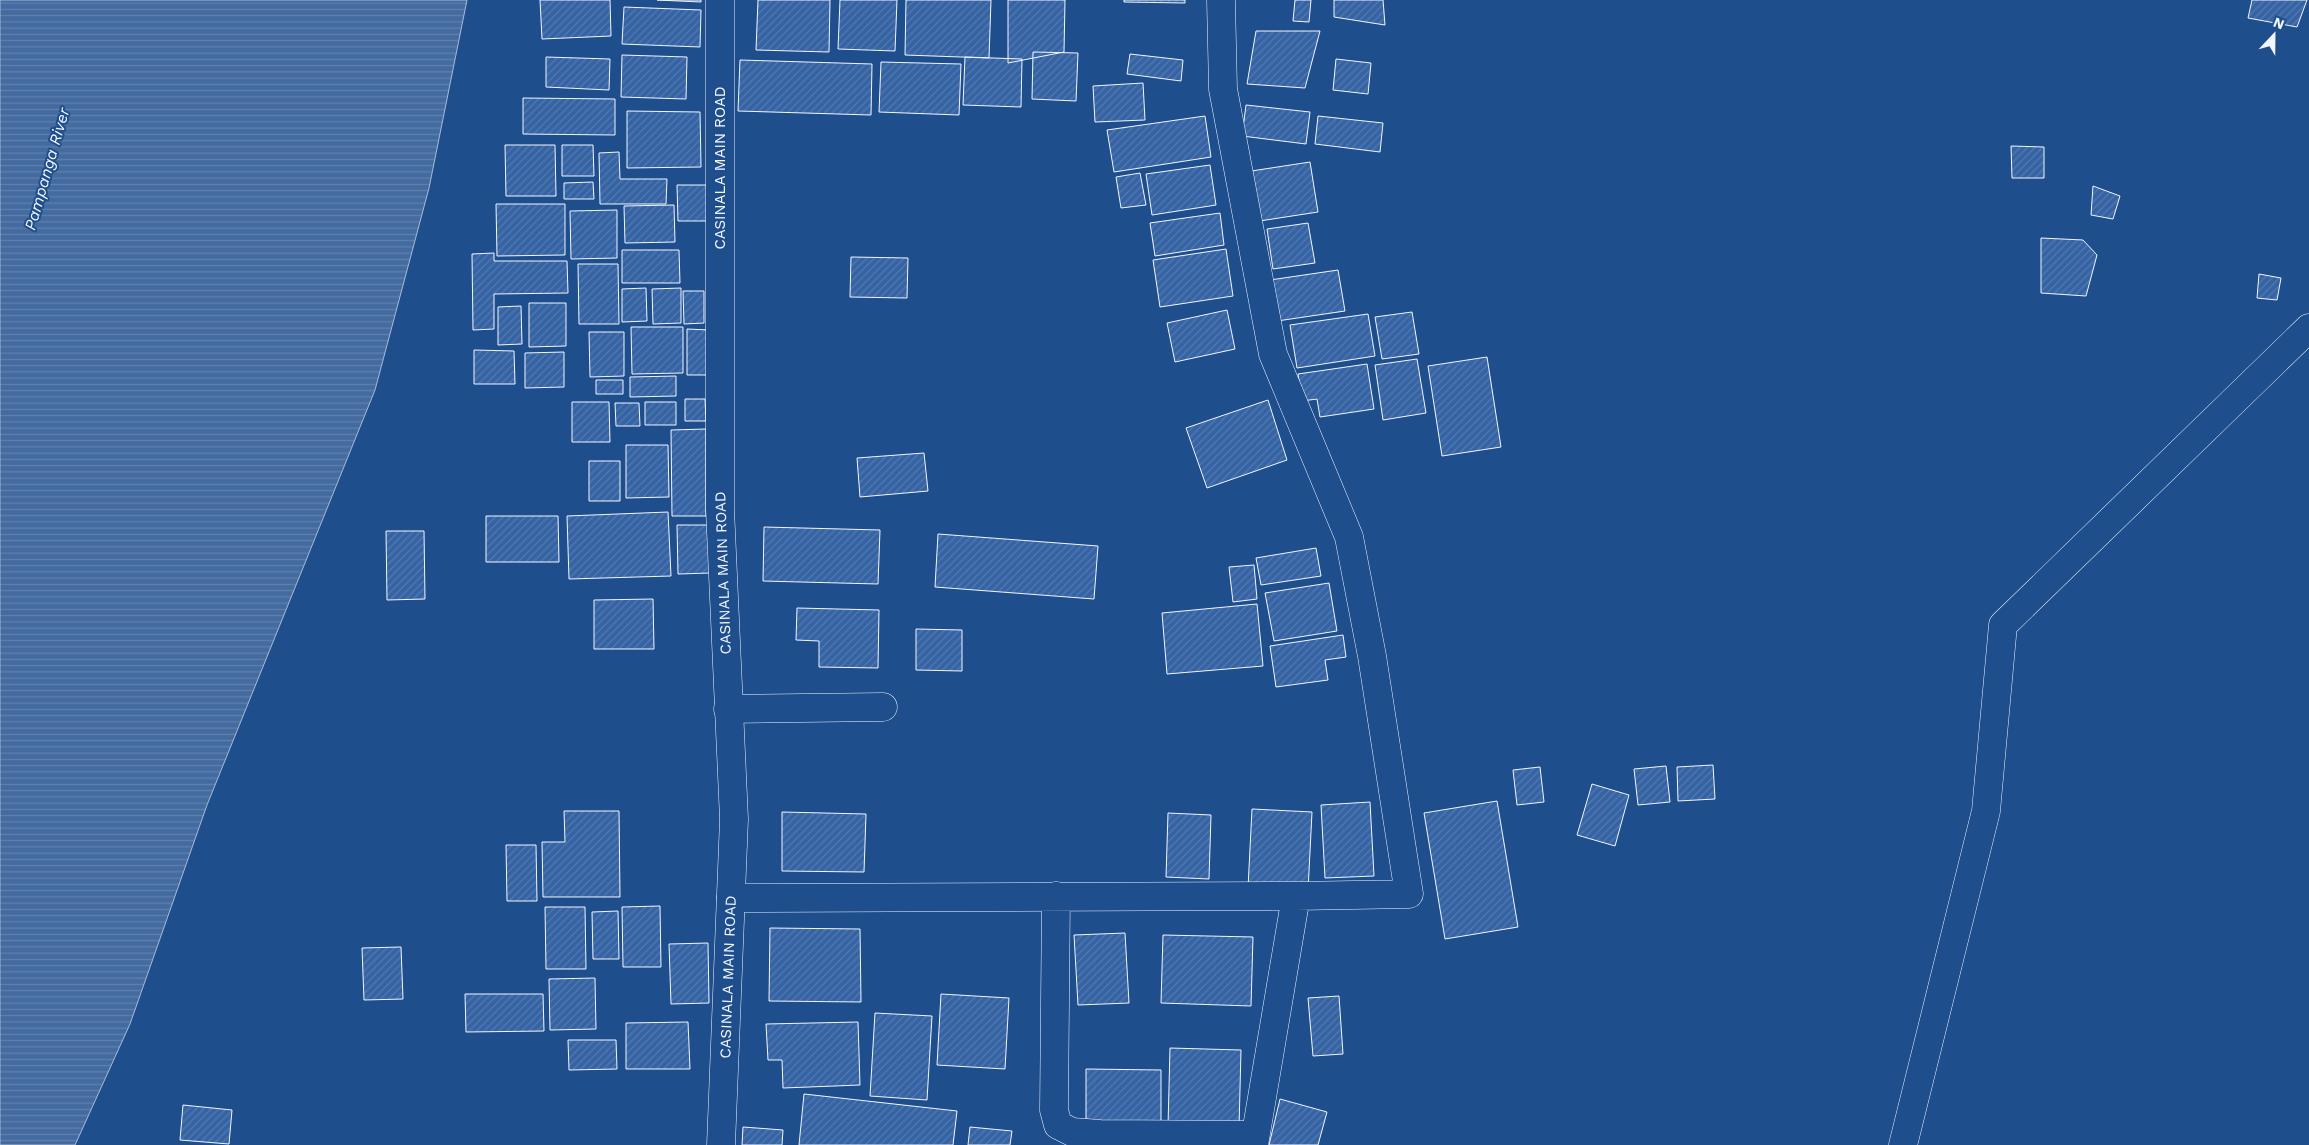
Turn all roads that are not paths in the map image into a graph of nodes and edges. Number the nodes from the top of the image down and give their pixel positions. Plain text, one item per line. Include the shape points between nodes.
1 (720, 0) edge
2 (1221, 0) edge
3 (2309, 328) edge
4 (883, 707) dead end
5 (728, 709) junction
6 (1056, 896) junction
7 (1296, 896) junction
8 (731, 898) junction
9 (1254, 1140) edge
10 (721, 1145) edge
11 (1903, 1145) edge

1 - 5 street, CASINALA MAIN ROAD via 720,499
2 - 7 street via 1223,89 1273,354 1349,537 1372,656 1409,894
3 - 11 street via 2003,625 1986,811
4 - 5 street
5 - 8 street, CASINALA MAIN ROAD via 734,819
6 - 7 street
6 - 8 street
6 - 9 street via 1054,1110 1058,1125 1072,1132
7 - 9 street
8 - 10 street, CASINALA MAIN ROAD

